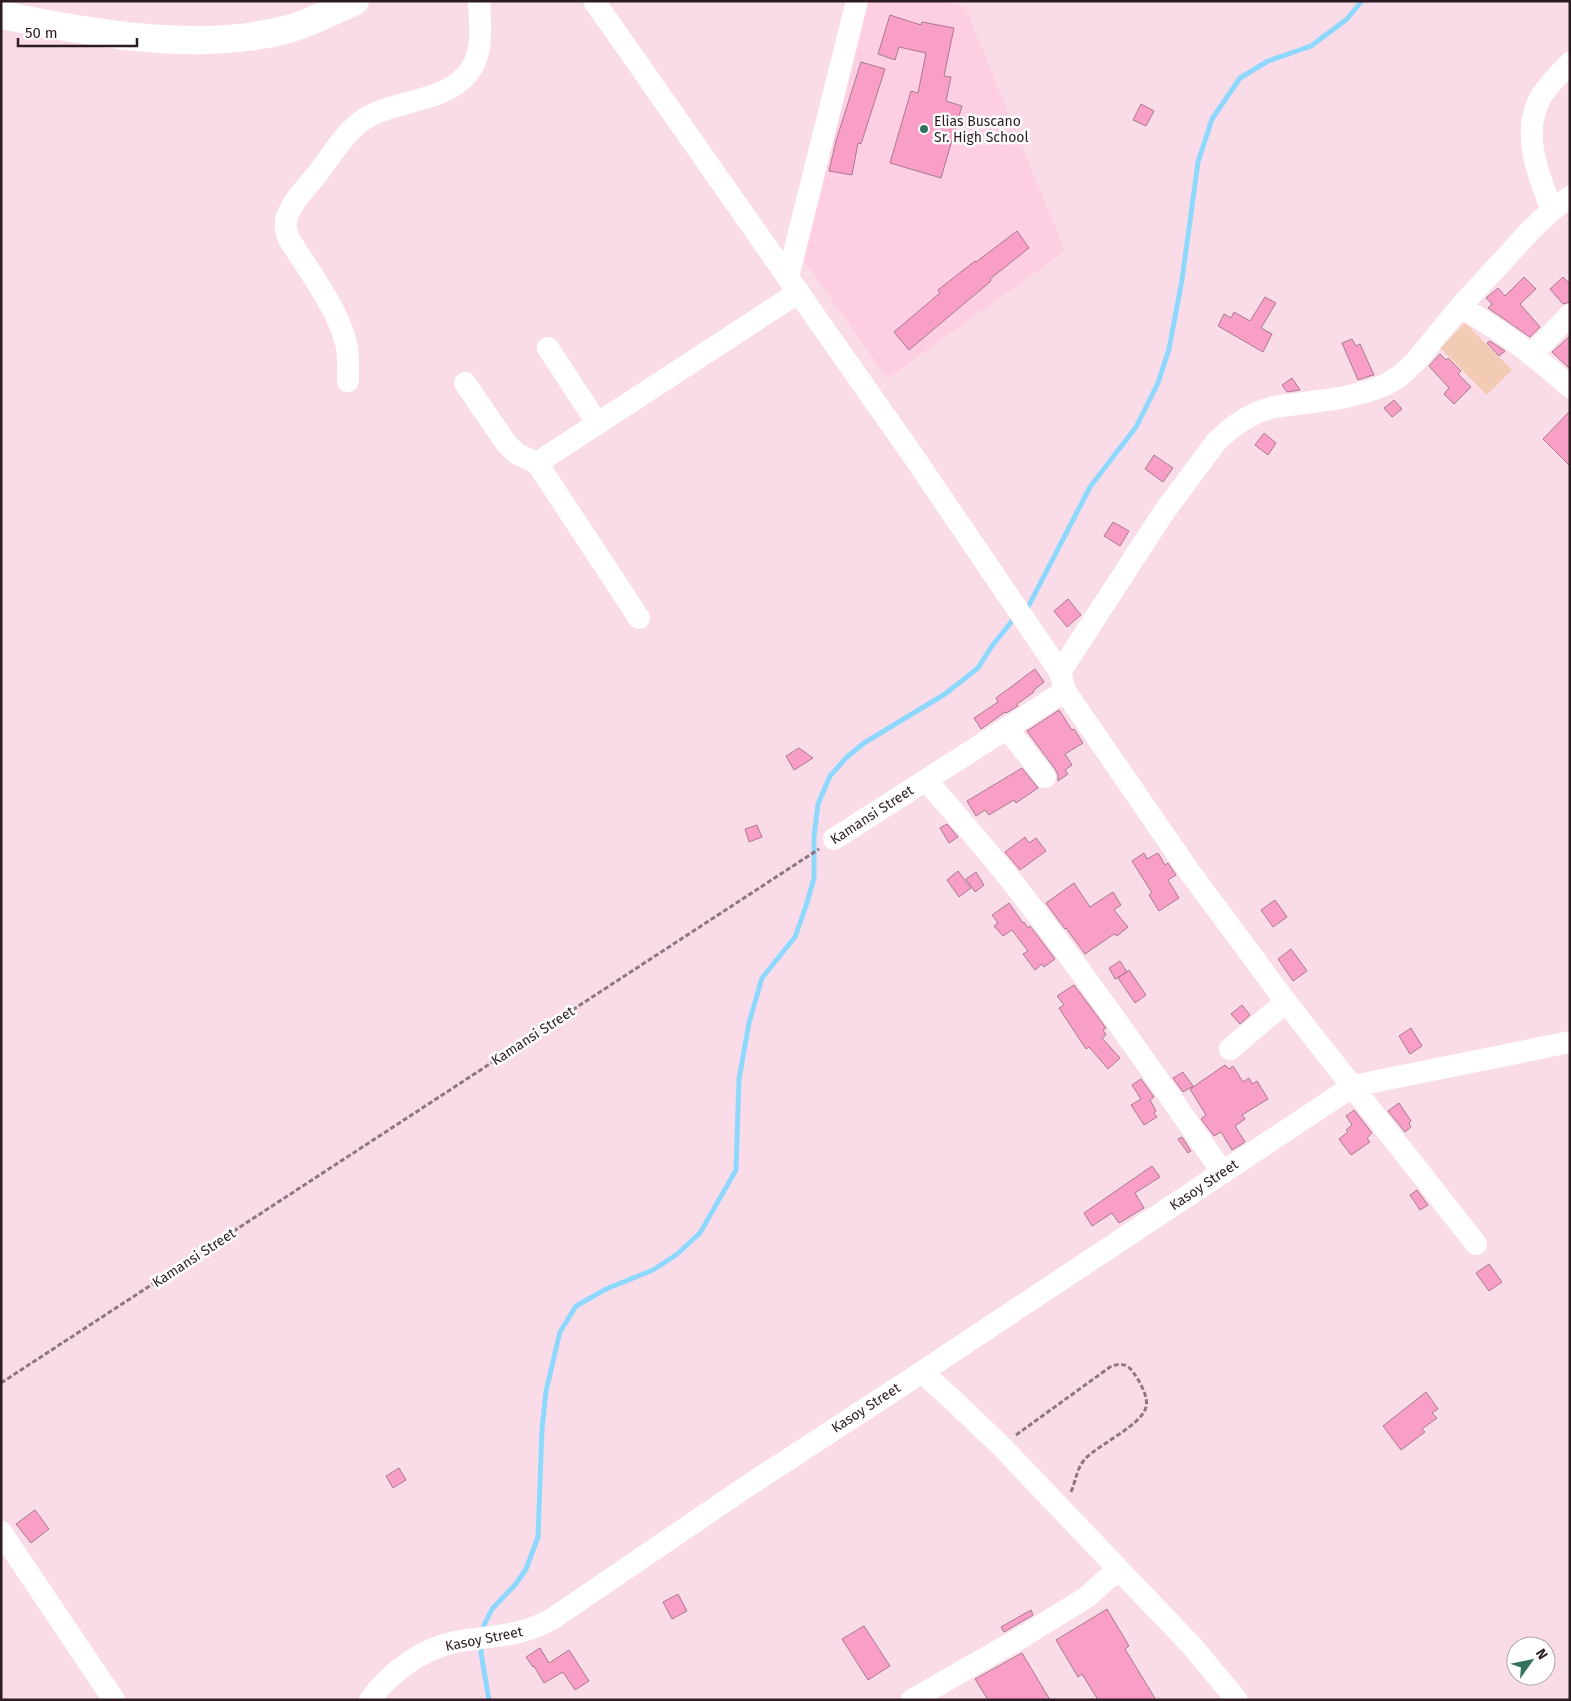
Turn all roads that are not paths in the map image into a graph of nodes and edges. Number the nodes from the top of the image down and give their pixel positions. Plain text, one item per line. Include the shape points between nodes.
1 (355, 1) edge
2 (479, 1) edge
3 (594, 1) edge
4 (857, 1) edge
5 (1, 14) edge
6 (1570, 63) edge
7 (1570, 197) edge
8 (1552, 210) junction
9 (794, 285) junction
10 (1460, 307) junction
11 (1570, 315) edge
12 (548, 348) dead end
13 (1531, 355) junction
14 (348, 381) dead end
15 (465, 383) dead end
16 (1570, 387) edge
17 (597, 423) junction
18 (536, 463) junction
19 (639, 618) dead end
20 (1062, 682) junction
21 (1007, 728) junction
22 (1045, 777) dead end
23 (926, 780) junction
24 (834, 839) road end
25 (1286, 1002) junction
26 (1570, 1042) edge
27 (1230, 1049) dead end
28 (1353, 1086) junction
29 (1223, 1173) junction
30 (1476, 1244) dead end
31 (922, 1372) junction
32 (1, 1532) edge
33 (1118, 1569) junction
34 (114, 1700) edge
35 (370, 1700) edge
36 (912, 1700) edge
37 (1237, 1700) edge

1 - 5 main road via 291,28 247,37 206,40 105,33
2 - 14 street via 478,54 470,71 458,83 440,92 380,111 352,129 296,201 286,221 289,239 341,327 347,344
3 - 9 street
4 - 9 street
6 - 8 street via 1542,96 1534,113 1533,150 1538,176
7 - 8 street
8 - 10 street
9 - 17 street
9 - 20 street via 916,460
10 - 13 street via 1484,320
10 - 20 street via 1400,376 1369,391 1341,398 1274,407 1243,420 1216,442 1164,512
11 - 13 street
12 - 17 street
13 - 16 street
15 - 18 street via 506,443 517,454
17 - 18 street
18 - 19 street
20 - 21 street, Kamansi Street
20 - 25 street via 1189,871
21 - 22 street
21 - 23 street, Kamansi Street
23 - 24 street, Kamansi Street
23 - 29 street via 1056,939
25 - 27 street
25 - 28 street
26 - 28 street
28 - 29 street, Kasoy Street
28 - 30 street
29 - 31 street, Kasoy Street
31 - 33 street via 1001,1446
31 - 35 street, Kasoy Street via 746,1486 552,1619 531,1630 441,1646 391,1677
32 - 34 street
33 - 36 street via 1087,1598
33 - 37 street via 1192,1646

